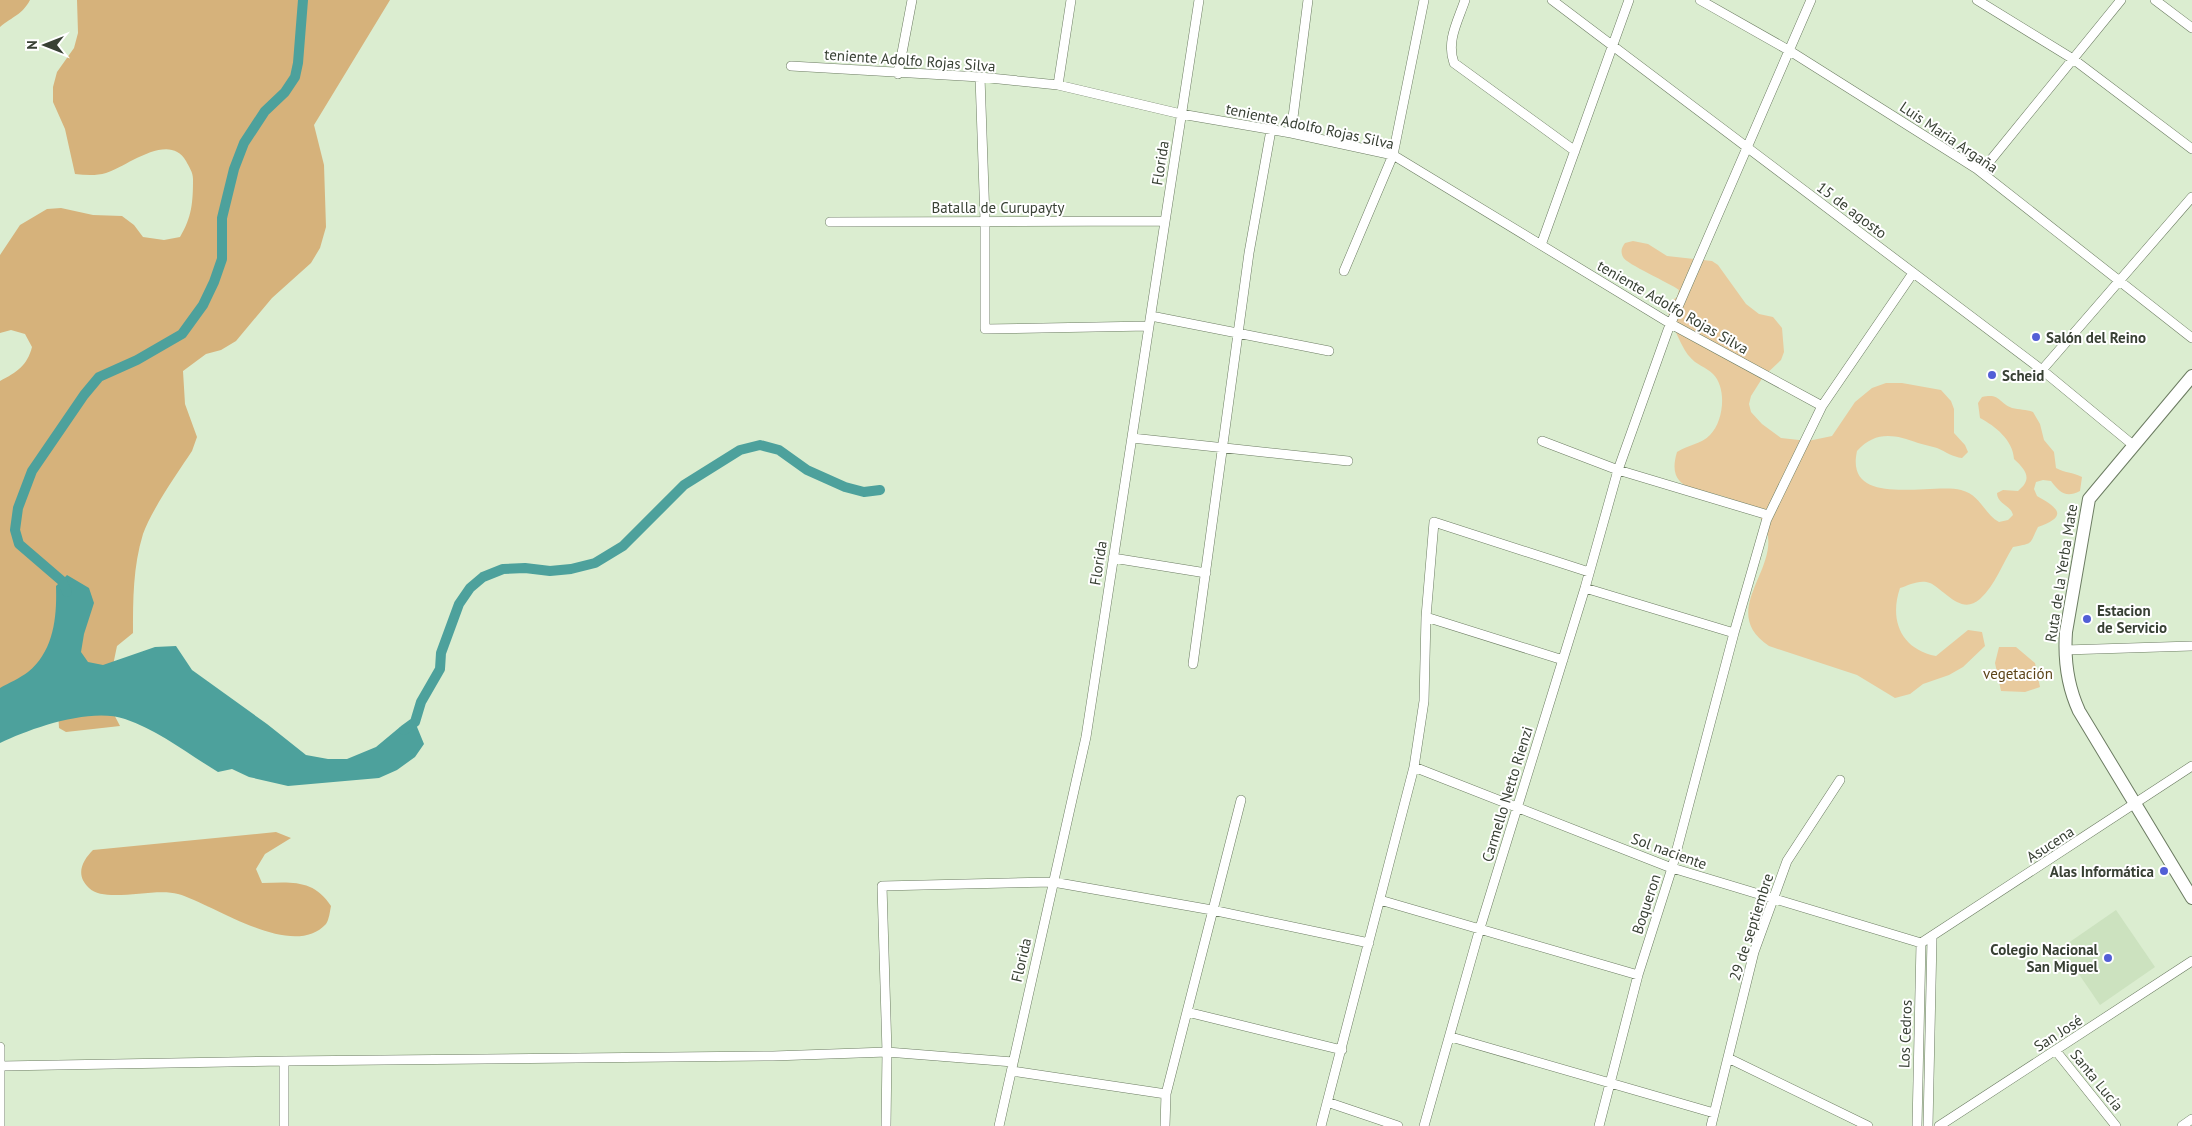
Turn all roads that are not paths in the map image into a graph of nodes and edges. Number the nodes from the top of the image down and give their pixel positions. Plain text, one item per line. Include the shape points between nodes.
1 (912, 0) edge
2 (1071, 0) edge
3 (1199, 0) edge
4 (1308, 0) edge
5 (1424, 0) edge
6 (1465, 0) edge
7 (1552, 0) edge
8 (1629, 0) edge
9 (1700, 0) edge
10 (1811, 0) edge
11 (1977, 0) edge
12 (2121, 0) edge
13 (2155, 0) edge
14 (2192, 28) edge
15 (1613, 46) junction
16 (1790, 51) junction
17 (2073, 59) junction
18 (791, 66) dead end
19 (898, 74) junction
20 (980, 77) junction
21 (1058, 85) junction
22 (1182, 114) junction
23 (1271, 130) junction
24 (1291, 133) junction
25 (1748, 148) junction
26 (2192, 149) edge
27 (1575, 151) junction
28 (1393, 155) junction
29 (1981, 172) junction
30 (2192, 197) edge
31 (985, 220) junction
32 (1165, 221) junction
33 (830, 222) dead end
34 (1541, 245) junction
35 (1344, 270) dead end
36 (1913, 273) junction
37 (2118, 280) junction
38 (1150, 316) junction
39 (1671, 324) junction
40 (1149, 326) junction
41 (1238, 333) junction
42 (2192, 338) edge
43 (1329, 351) dead end
44 (2042, 370) junction
45 (2192, 376) edge
46 (1822, 406) junction
47 (1132, 438) junction
48 (1542, 441) dead end
49 (2133, 445) junction
50 (1223, 448) junction
51 (1348, 461) dead end
52 (1618, 470) junction
53 (1767, 519) junction
54 (1113, 558) junction
55 (1589, 572) junction
56 (1206, 574) junction
57 (1585, 588) junction
58 (1426, 617) junction
59 (1734, 633) junction
60 (2192, 646) edge
61 (2065, 650) junction
62 (1563, 660) junction
63 (1193, 664) dead end
64 (2192, 766) edge
65 (1414, 767) junction
66 (1840, 780) dead end
67 (1242, 800) dead end
68 (2136, 805) junction
69 (1517, 808) junction
70 (1672, 868) junction
71 (1053, 882) junction
72 (2192, 898) edge
73 (1380, 900) junction
74 (1773, 900) junction
75 (1212, 910) junction
76 (1480, 928) junction
77 (1932, 938) junction
78 (1369, 943) junction
79 (1921, 944) junction
80 (2192, 961) edge
81 (1638, 975) junction
82 (1187, 1012) junction
83 (1450, 1037) junction
84 (0, 1047) edge
85 (1342, 1050) junction
86 (2056, 1051) junction
87 (887, 1052) junction
88 (1728, 1058) junction
89 (284, 1061) junction
90 (1, 1066) edge
91 (1012, 1066) junction
92 (1608, 1083) junction
93 (1166, 1094) junction
94 (1327, 1102) junction
95 (1714, 1113) junction
96 (2192, 1119) edge
97 (0, 1126) edge
98 (284, 1126) edge
99 (886, 1126) edge
100 (999, 1126) edge
101 (1165, 1126) edge
102 (1321, 1126) edge
103 (1398, 1126) edge
104 (1424, 1126) edge
105 (1599, 1126) edge
106 (1711, 1126) edge
107 (1868, 1126) edge
108 (1916, 1126) edge
109 (1928, 1126) edge
110 (1939, 1126) edge
111 (2116, 1126) edge
112 (2182, 1126) edge

1 - 19 street
2 - 21 street
3 - 22 street, Florida
4 - 24 street
5 - 28 street
6 - 27 street via 1450,41 1454,63
7 - 15 street, 15 de agosto
8 - 15 street
9 - 16 street, Luis Maria Argaña
10 - 16 street, Carmello Netto Rienzi
11 - 17 street
12 - 17 street
13 - 14 street
15 - 25 street, 15 de agosto
15 - 27 street
16 - 25 street, Carmello Netto Rienzi
16 - 29 street, Luis Maria Argaña
17 - 26 street
17 - 29 street
18 - 19 street, teniente Adolfo Rojas Silva
19 - 20 street, teniente Adolfo Rojas Silva
20 - 21 street, teniente Adolfo Rojas Silva
20 - 31 street
21 - 22 street, teniente Adolfo Rojas Silva
22 - 23 street, teniente Adolfo Rojas Silva
22 - 32 street, Florida
23 - 24 street, teniente Adolfo Rojas Silva
23 - 41 street via 1248,253
24 - 28 street, teniente Adolfo Rojas Silva
25 - 36 street, 15 de agosto
25 - 39 street, Carmello Netto Rienzi
27 - 34 street
28 - 34 street, teniente Adolfo Rojas Silva
28 - 35 street
29 - 37 street, Luis Maria Argaña
30 - 37 street
31 - 32 street, Batalla de Curupayty
31 - 33 street, Batalla de Curupayty
31 - 40 street via 985,329
32 - 38 street, Florida
34 - 39 street, teniente Adolfo Rojas Silva
36 - 44 street, 15 de agosto
36 - 46 street, Boqueron
37 - 42 street, Luis Maria Argaña
37 - 44 street
38 - 40 street, Florida
38 - 41 street
39 - 46 street, teniente Adolfo Rojas Silva
39 - 52 street, Carmello Netto Rienzi
40 - 47 street, Florida
41 - 43 street
41 - 50 street
44 - 49 street, 15 de agosto
45 - 49 main road, Ruta de la Yerba Mate
46 - 53 street, Boqueron
47 - 50 street
47 - 54 street, Florida
48 - 52 street
49 - 61 main road, Ruta de la Yerba Mate via 2089,499
50 - 51 street
50 - 56 street
52 - 53 street via 1768,515
52 - 55 street, Carmello Netto Rienzi
53 - 59 street, Boqueron
54 - 56 street
54 - 71 street, Florida via 1086,737
55 - 57 street, Carmello Netto Rienzi
55 - 58 street via 1434,522
56 - 63 street
57 - 59 street
57 - 62 street, Carmello Netto Rienzi
58 - 62 street
58 - 65 street via 1424,701
59 - 70 street, Boqueron
60 - 61 street
61 - 68 main road, Ruta de la Yerba Mate via 2066,673 2073,697
62 - 69 street, Carmello Netto Rienzi
64 - 68 street, Asucena
65 - 69 street, Sol naciente
65 - 73 street
66 - 74 street, 29 de septiembre via 1787,861
67 - 75 street
68 - 72 main road, Ruta de la Yerba Mate
68 - 77 street, Asucena
69 - 70 street, Sol naciente
69 - 76 street, Carmello Netto Rienzi
70 - 74 street, Sol naciente
70 - 81 street, Boqueron
71 - 75 street
71 - 87 street via 882,886
71 - 91 street, Florida
73 - 76 street
73 - 78 street
74 - 79 street, Sol naciente
74 - 88 street, 29 de septiembre via 1754,952
75 - 78 street
75 - 82 street
76 - 81 street
76 - 83 street, Carmello Netto Rienzi
77 - 79 street, Asucena
77 - 109 street
78 - 85 street
79 - 108 street, Los Cedros
80 - 86 street, San José
81 - 92 street, Boqueron
82 - 85 street
82 - 93 street
83 - 92 street
83 - 104 street, Carmello Netto Rienzi
84 - 90 street
85 - 94 street
86 - 110 street, San José
86 - 111 street, Santa Lucía
87 - 89 street via 616,1059
87 - 91 street
87 - 99 street
88 - 95 street, 29 de septiembre
88 - 107 street
89 - 90 street
89 - 98 street
90 - 97 street
91 - 93 street
91 - 100 street, Florida
92 - 95 street
92 - 105 street, Boqueron
93 - 101 street
94 - 102 street
94 - 103 street
95 - 106 street, 29 de septiembre
96 - 112 street

